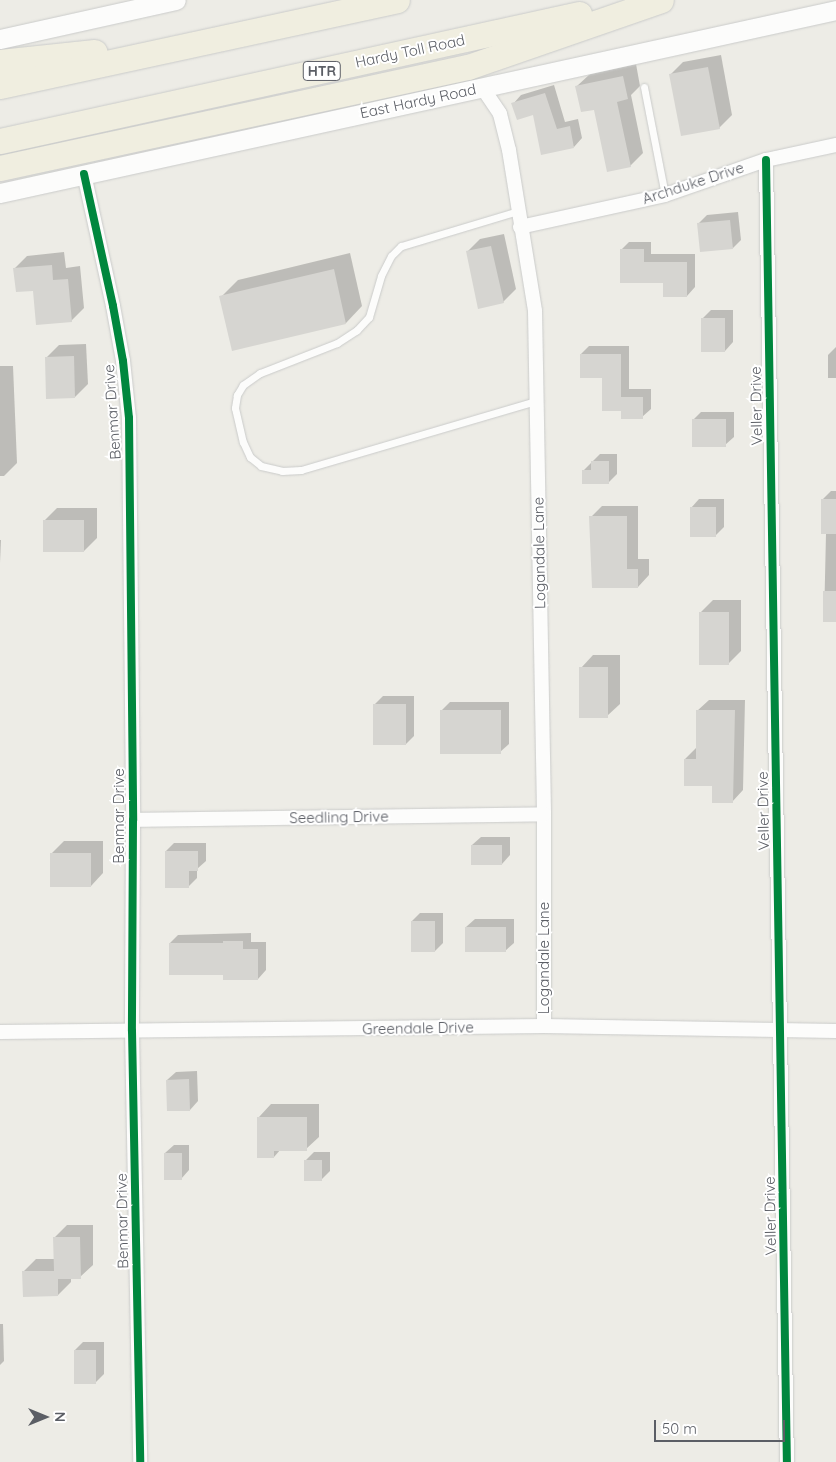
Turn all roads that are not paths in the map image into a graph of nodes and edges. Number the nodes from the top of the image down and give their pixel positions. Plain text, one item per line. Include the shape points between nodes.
1 (176, 0) edge
2 (397, 0) edge
3 (645, 0) edge
4 (661, 0) edge
5 (836, 10) edge
6 (0, 39) edge
7 (201, 42) junction
8 (0, 62) edge
9 (0, 86) edge
10 (482, 88) junction
11 (644, 88) dead end
12 (0, 141) edge
13 (836, 145) edge
14 (766, 160) junction
15 (0, 168) edge
16 (84, 174) junction
17 (0, 193) edge
18 (664, 195) junction
19 (518, 211) junction
20 (520, 227) junction
21 (536, 401) junction
22 (544, 814) junction
23 (133, 820) junction
24 (544, 1026) junction
25 (132, 1030) junction
26 (781, 1031) junction
27 (836, 1031) edge
28 (0, 1032) edge
29 (140, 1462) edge
30 (787, 1462) edge

1 - 6 main road
2 - 7 highway
3 - 12 highway, Hardy Toll Road / HTR
4 - 15 highway via 468,68
5 - 10 main road, East Hardy Road
7 - 8 highway
7 - 9 highway
10 - 16 main road, East Hardy Road
10 - 19 street, Logandale Lane via 500,114
11 - 18 lane
13 - 14 street, Archduke Drive
14 - 18 street, Archduke Drive
14 - 26 street, Veller Drive
16 - 17 main road, East Hardy Road
16 - 23 street, Benmar Drive via 113,306 129,418
18 - 20 street, Archduke Drive
19 - 20 street, Logandale Lane
19 - 21 lane via 402,246 391,256 381,276 369,317 357,330 337,343 260,373 243,385 235,408 250,457 261,466 282,471 300,470
20 - 21 street, Logandale Lane via 535,312
21 - 22 street, Logandale Lane
22 - 23 street, Seedling Drive
22 - 24 street, Logandale Lane
23 - 25 street, Benmar Drive
24 - 25 street, Greendale Drive
24 - 26 street, Greendale Drive
25 - 28 street, Greendale Drive
25 - 29 street, Benmar Drive
26 - 27 street, Greendale Drive
26 - 30 street, Veller Drive

